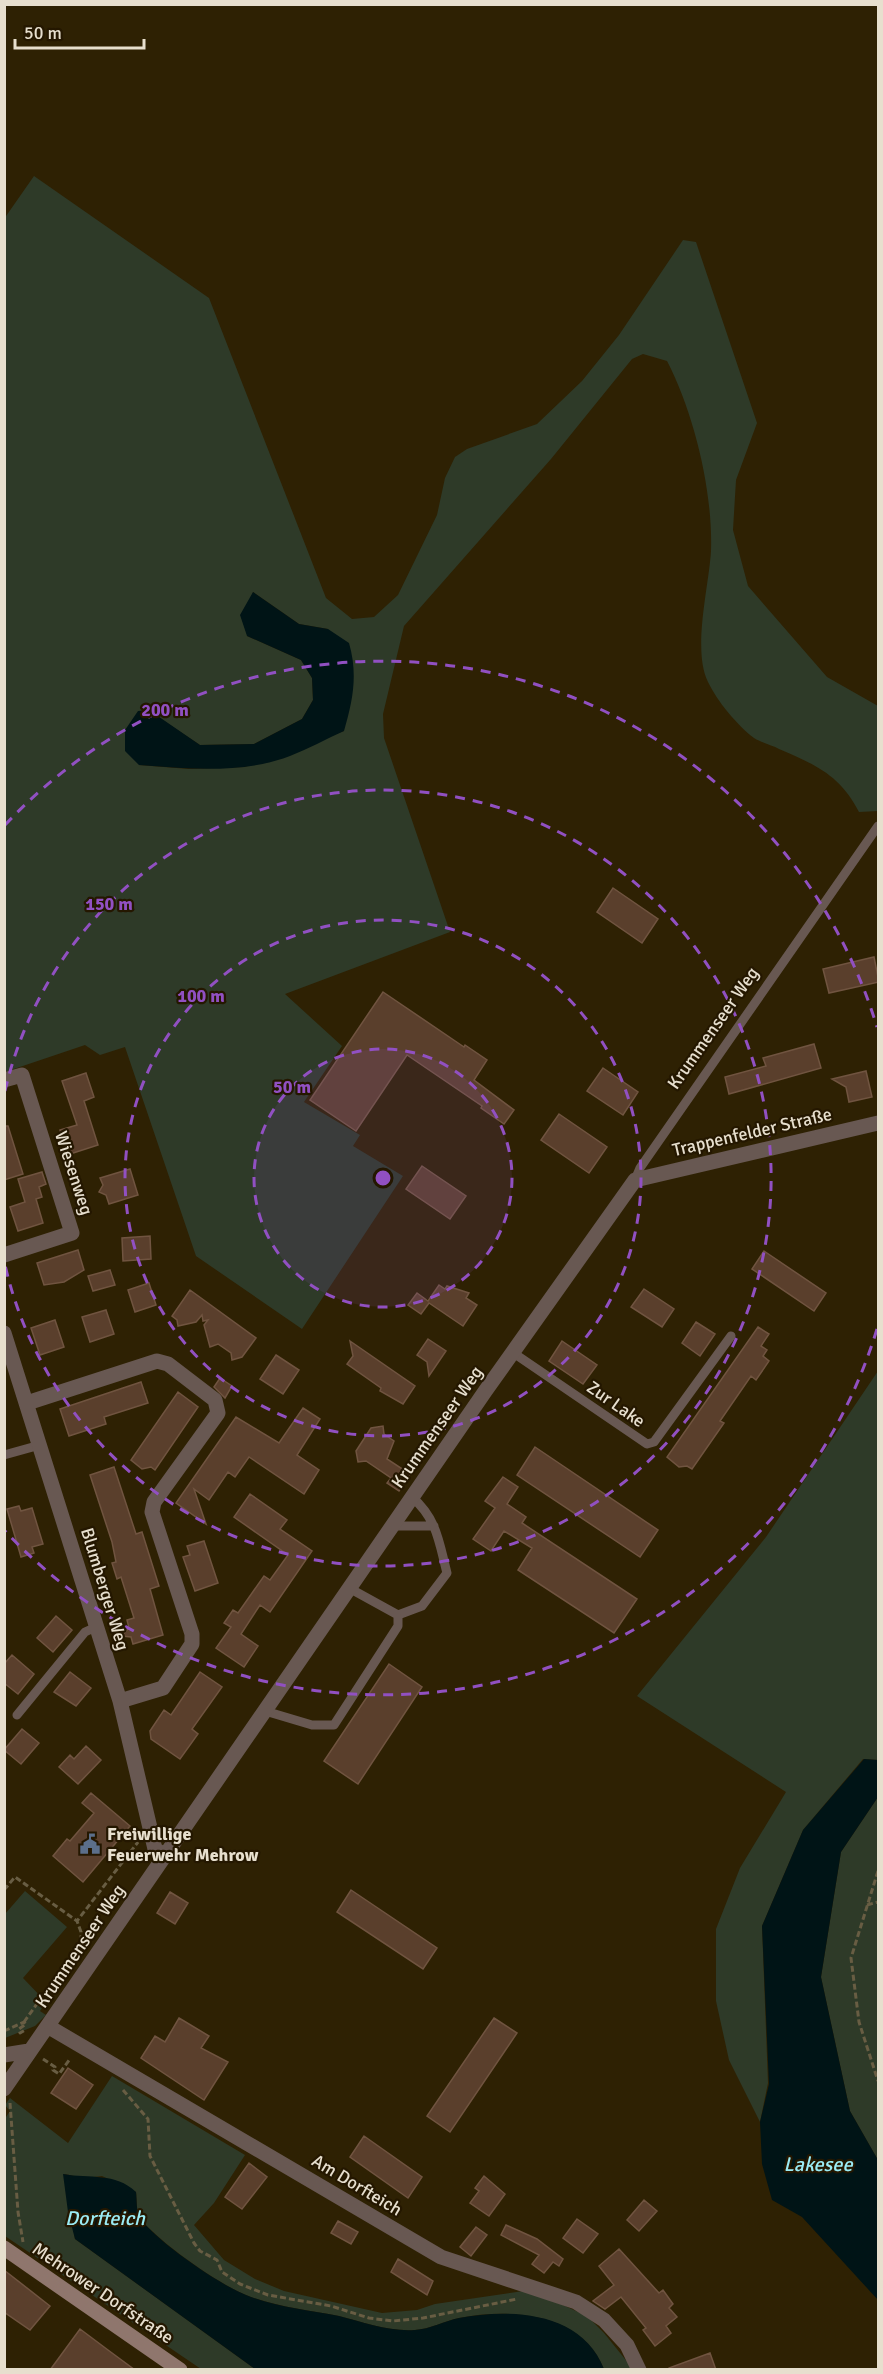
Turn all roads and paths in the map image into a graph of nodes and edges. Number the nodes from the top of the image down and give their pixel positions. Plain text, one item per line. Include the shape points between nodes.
1 (879, 826) edge
2 (4, 1080) edge
3 (879, 1123) edge
4 (635, 1180) junction
5 (4, 1255) edge
6 (4, 1333) edge
7 (731, 1336) dead end
8 (512, 1352) junction
9 (27, 1403) junction
10 (40, 1445) junction
11 (4, 1455) edge
12 (412, 1497) junction
13 (393, 1526) junction
14 (434, 1526) junction
15 (350, 1588) junction
16 (398, 1615) junction
17 (96, 1628) junction
18 (120, 1701) junction
19 (265, 1711) junction
20 (17, 1715) dead end
21 (150, 1826) junction
22 (165, 1856) junction
23 (879, 1871) edge
24 (4, 1890) edge
25 (879, 1902) edge
26 (867, 1905) junction
27 (77, 1921) junction
28 (24, 2022) dead end
29 (49, 2026) junction
30 (33, 2053) junction
31 (4, 2055) edge
32 (114, 2066) junction
33 (59, 2074) dead end
34 (879, 2081) edge
35 (7, 2092) edge
36 (23, 2241) dead end
37 (4, 2248) edge
38 (540, 2289) junction
39 (180, 2370) edge
40 (639, 2370) edge

1 - 4 lane, Krummenseer Weg via 694,1089
2 - 5 street, Wiesenweg via 22,1075 72,1233
3 - 4 street, Trappenfelder Straße
4 - 8 street, Krummenseer Weg
6 - 9 street, Blumberger Weg
7 - 8 lane, Zur Lake via 654,1442 647,1444
8 - 12 street, Krummenseer Weg
9 - 10 street, Blumberger Weg
9 - 18 street via 157,1360 215,1400 218,1413 154,1502 152,1512 192,1644 162,1688
10 - 11 lane
10 - 17 street, Blumberger Weg
12 - 13 street, Krummenseer Weg
12 - 14 lane via 428,1510
13 - 14 lane
13 - 15 street, Krummenseer Weg
14 - 16 lane via 447,1573 422,1606
15 - 16 lane
15 - 19 street, Krummenseer Weg
16 - 19 lane via 399,1626 334,1725 312,1725
17 - 18 street, Blumberger Weg
17 - 20 lane via 85,1632
18 - 21 street, Blumberger Weg
19 - 22 street, Krummenseer Weg
21 - 22 street, Blumberger Weg via 155,1849
21 - 27 path
22 - 29 street, Krummenseer Weg
23 - 26 path
24 - 27 path via 15,1877
25 - 26 path
26 - 34 path via 851,1958 859,2022
27 - 28 path via 81,1942
29 - 30 street, Krummenseer Weg
29 - 32 street, Am Dorfteich
30 - 31 street
30 - 33 path
30 - 35 street, Krummenseer Weg
32 - 38 street, Am Dorfteich via 441,2257
32 - 38 path via 118,2085 148,2119 150,2156 194,2243 200,2252 217,2259 222,2272 240,2284 268,2295 393,2321 513,2301
35 - 36 path
37 - 39 main road, Mehrower Dorfstraße
38 - 40 street, Am Dorfteich via 576,2302 604,2320 627,2345

